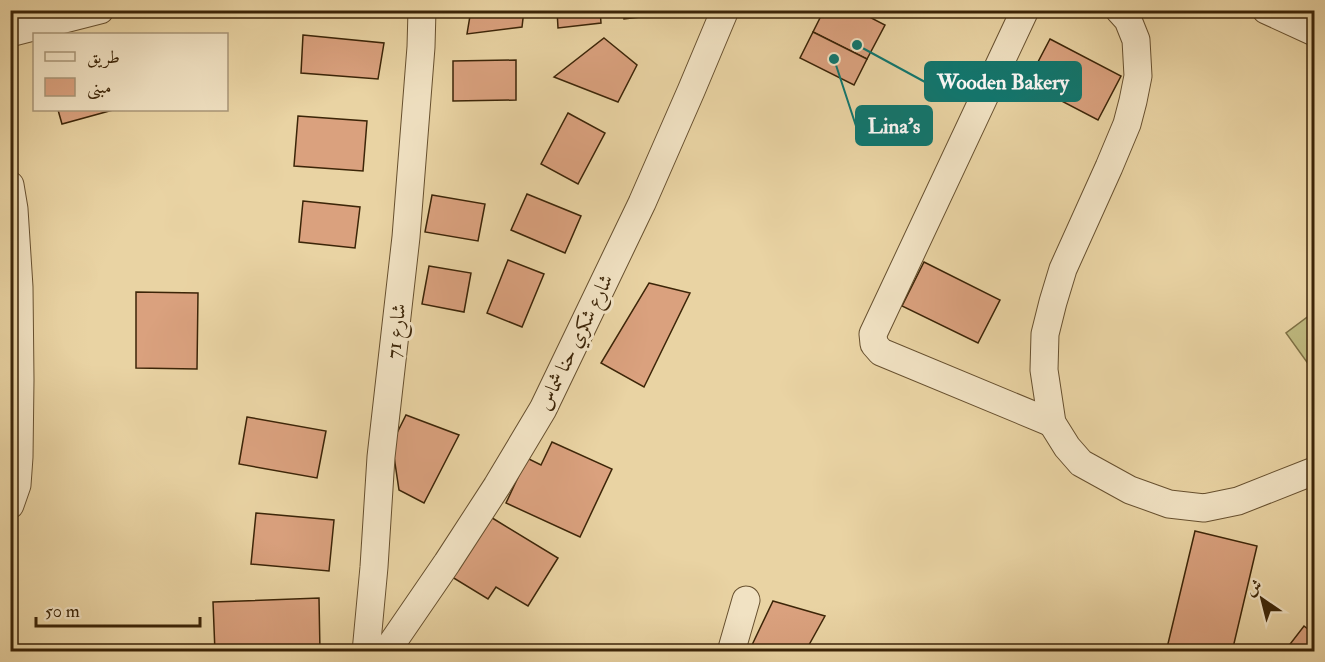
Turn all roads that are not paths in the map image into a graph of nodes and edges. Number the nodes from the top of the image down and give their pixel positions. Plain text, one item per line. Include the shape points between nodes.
1 (100, 10) edge
2 (422, 10) edge
3 (724, 10) edge
4 (1025, 10) edge
5 (1119, 10) edge
6 (1266, 10) edge
7 (1314, 32) edge
8 (10, 33) edge
9 (10, 184) edge
10 (1052, 423) junction
11 (1314, 471) edge
12 (10, 505) edge
13 (746, 600) dead end
14 (366, 651) edge
15 (386, 651) edge
16 (731, 651) edge

1 - 8 street
2 - 14 street, شارع 71 via 406,237 381,457
3 - 15 street, شارع شكري حنا شماس via 642,203 543,408 497,486
4 - 10 street via 873,334 874,344 881,352
5 - 10 street via 1136,40 1138,76 1126,124 1062,269 1045,334 1044,370
6 - 7 street
9 - 12 street via 19,287 20,380 17,485
10 - 11 street via 1081,463 1130,490 1169,504 1204,508 1238,501
13 - 16 street

